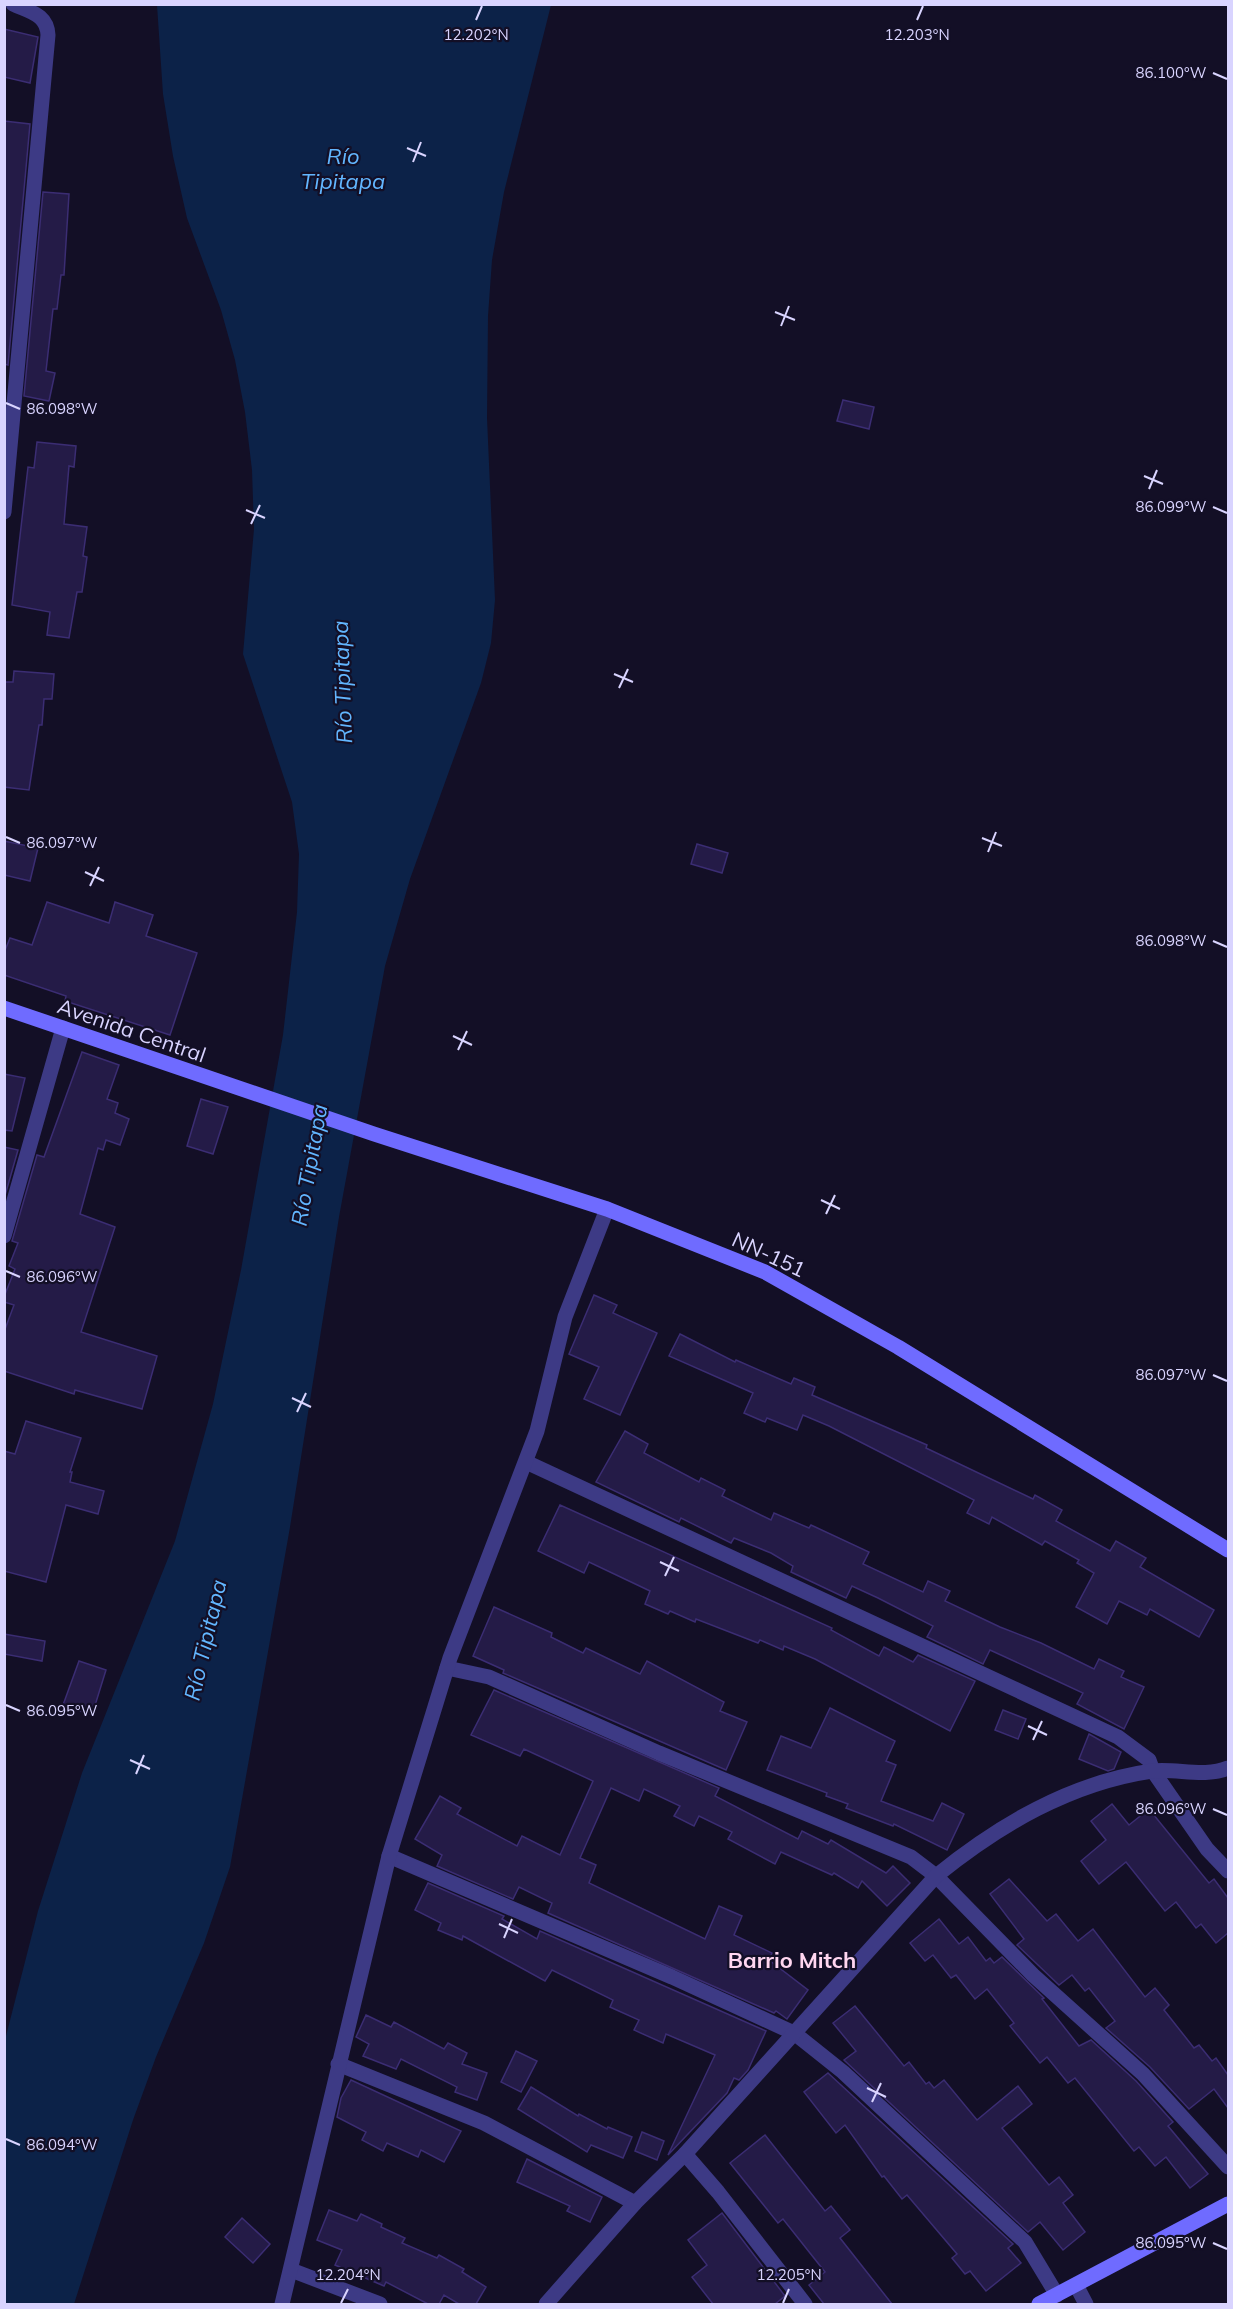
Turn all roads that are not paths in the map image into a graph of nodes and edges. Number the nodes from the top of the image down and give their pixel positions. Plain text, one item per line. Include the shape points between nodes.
1 (13, 4) edge
2 (4, 512) edge
3 (4, 1008) edge
4 (63, 1028) junction
5 (246, 1091) joint
6 (607, 1209) junction
7 (4, 1236) edge
8 (526, 1462) junction
9 (1228, 1551) edge
10 (447, 1668) junction
11 (1228, 1768) edge
12 (1153, 1771) junction
13 (389, 1856) junction
14 (1228, 1871) edge
15 (936, 1876) junction
16 (794, 2033) junction
17 (339, 2064) junction
18 (685, 2154) junction
19 (1228, 2167) edge
20 (634, 2203) junction
21 (1228, 2204) edge
22 (291, 2270) junction
23 (1076, 2285) junction
24 (1057, 2295) junction
25 (282, 2304) edge
26 (380, 2304) edge
27 (546, 2304) edge
28 (806, 2304) edge
29 (1039, 2304) edge
30 (1086, 2304) edge

1 - 2 street via 43,18 48,35
3 - 4 street, Avenida Central / NN-151
4 - 5 street, Avenida Central / NN-151
4 - 7 street
5 - 6 street, NN-151 / NN-151
6 - 8 street via 565,1317
6 - 9 street, NN-151 / NN-151 via 765,1272 898,1347
8 - 10 street
8 - 12 street via 1118,1737 1149,1760
10 - 13 street
10 - 15 street via 489,1677 659,1753 840,1826 911,1857
11 - 12 street via 1217,1772
12 - 14 street via 1207,1849
12 - 15 street via 1094,1784 1019,1816
13 - 16 street
13 - 17 street
15 - 16 street
15 - 19 street via 1033,1975 1143,2074
16 - 18 street
16 - 24 street via 843,2072 1025,2242
17 - 20 street via 484,2122
17 - 22 street
18 - 20 street
18 - 28 street
20 - 27 street
21 - 23 street
22 - 25 street
22 - 26 street
23 - 24 street
23 - 30 street
24 - 29 street

